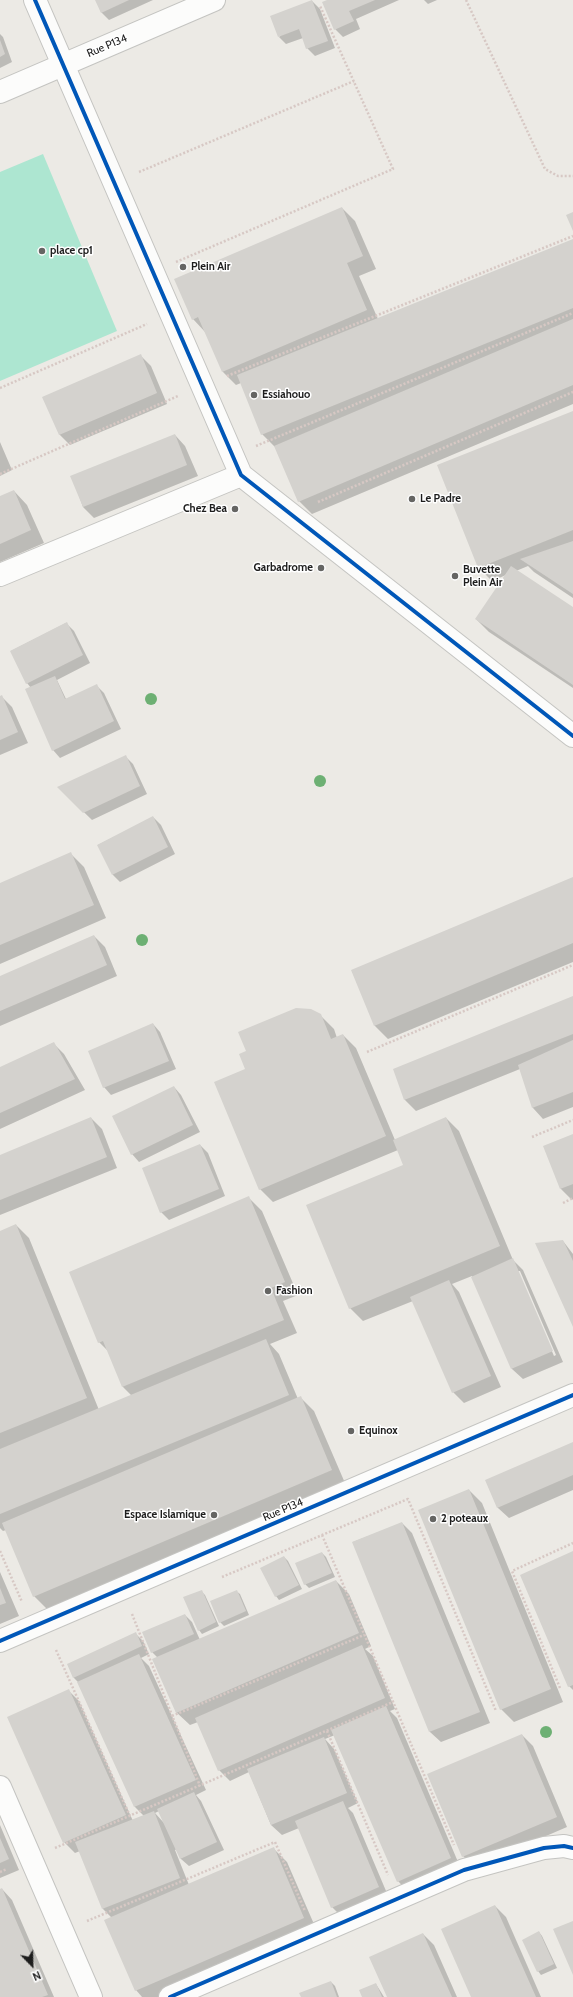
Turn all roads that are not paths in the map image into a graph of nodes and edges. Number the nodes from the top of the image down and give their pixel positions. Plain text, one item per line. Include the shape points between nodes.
1 (35, 0) edge
2 (214, 0) edge
3 (62, 65) junction
4 (0, 92) edge
5 (236, 466) junction
6 (0, 575) edge
7 (573, 736) edge
8 (573, 1395) edge
9 (0, 1641) edge
10 (0, 1787) edge
11 (573, 1848) edge
12 (91, 1997) edge
13 (170, 1997) edge

1 - 3 street
2 - 3 street, Rue P134
3 - 4 street, Rue P134
3 - 5 street
5 - 6 street
5 - 7 street via 290,514
8 - 9 street, Rue P134
10 - 12 street
11 - 13 street via 544,1848 464,1870

